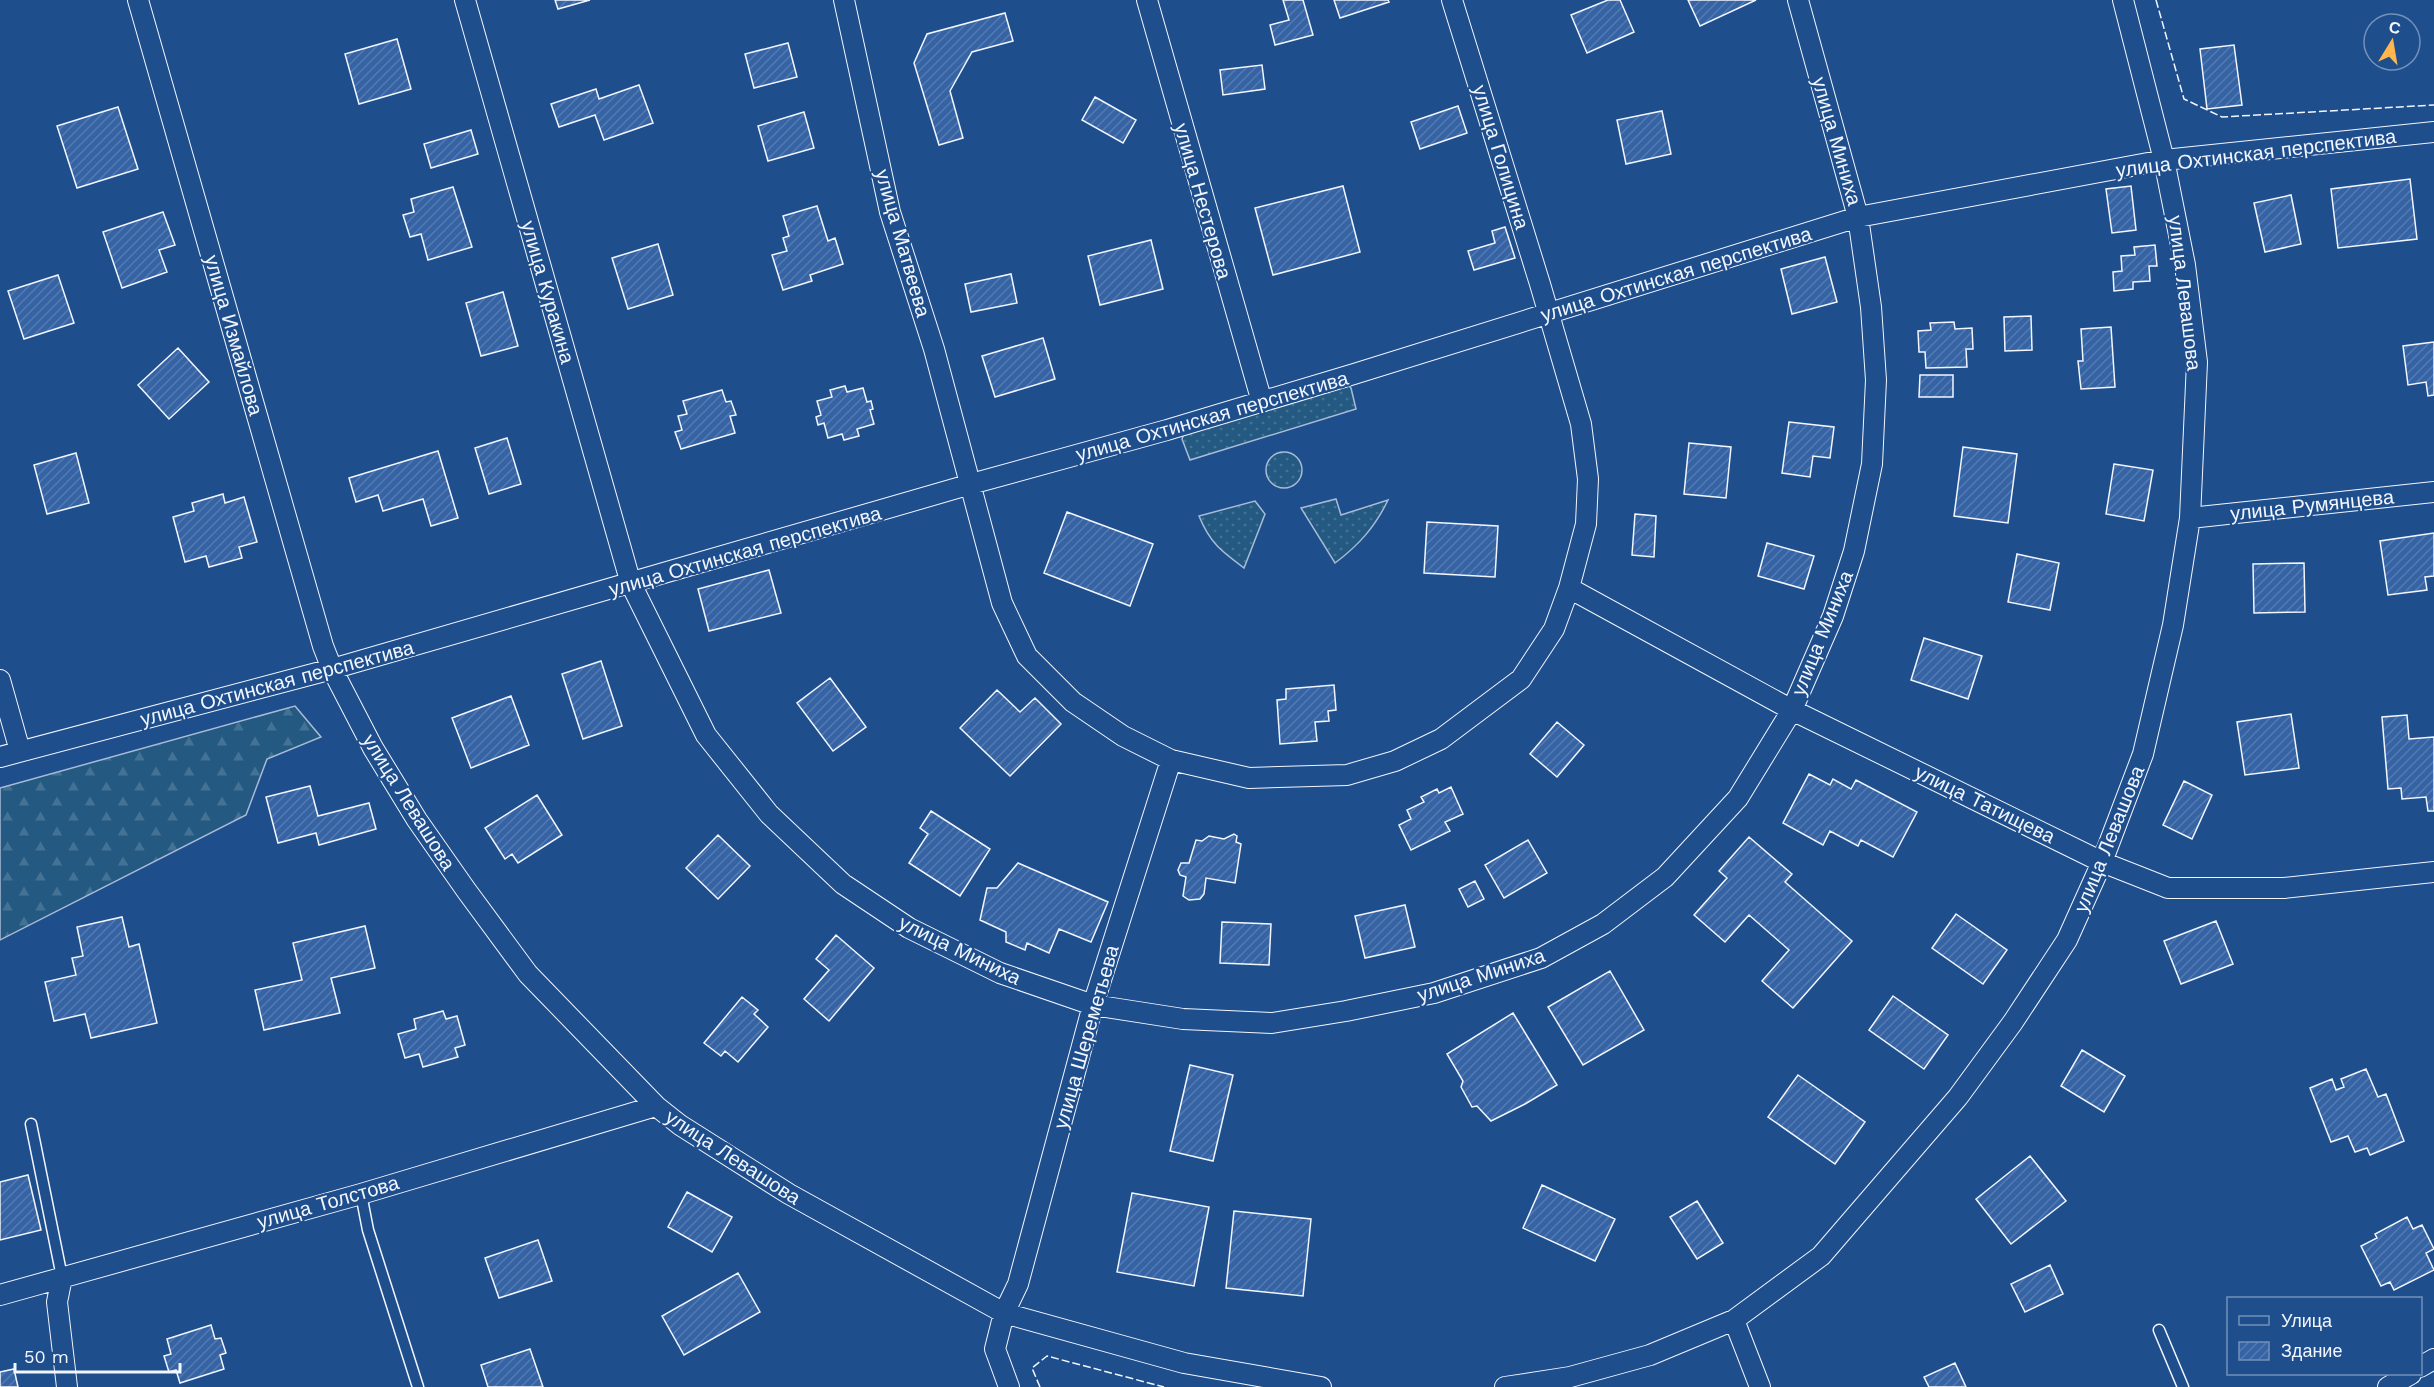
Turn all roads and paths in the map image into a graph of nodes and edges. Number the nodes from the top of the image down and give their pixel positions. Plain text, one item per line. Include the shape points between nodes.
1 (138, 0) edge
2 (465, 0) edge
3 (844, 0) edge
4 (1147, 0) edge
5 (1452, 0) edge
6 (1798, 0) edge
7 (2122, 0) edge
8 (2434, 132) edge
9 (2164, 160) junction
10 (1858, 217) junction
11 (1548, 314) junction
12 (1262, 402) junction
13 (971, 484) junction
14 (2434, 492) edge
15 (2190, 518) junction
16 (631, 584) junction
17 (1569, 588) junction
18 (332, 669) junction
19 (0, 680) edge
20 (1792, 710) junction
21 (20, 751) junction
22 (0, 757) edge
23 (1171, 760) junction
24 (2102, 862) junction
25 (2434, 872) edge
26 (1093, 1005) junction
27 (656, 1106) junction
28 (31, 1124) dead end
29 (361, 1194) junction
30 (62, 1277) junction
31 (0, 1295) edge
32 (1004, 1314) junction
33 (1734, 1320) junction
34 (2159, 1330) dead end
35 (2408, 1375) edge
36 (67, 1387) edge
37 (418, 1387) edge
38 (1009, 1387) edge
39 (1321, 1387) edge
40 (1505, 1387) edge
41 (1760, 1387) edge
42 (2183, 1387) edge
43 (2388, 1387) edge

1 - 18 street, улица Измайлова
2 - 16 street, улица Куракина
3 - 13 street, улица Матвеева via 890,212 934,349
4 - 12 street, улица Нестерова
5 - 11 street, улица Голицина
6 - 10 street, улица Миниха
7 - 9 street, улица Левашова
8 - 9 street, улица Охтинская перспектива
9 - 10 street, улица Охтинская перспектива
9 - 15 street, улица Левашова via 2185,265 2197,362
10 - 11 street, улица Охтинская перспектива
10 - 20 street, улица Миниха via 1871,307 1876,380 1872,464 1854,551 1837,605
11 - 12 street, улица Охтинская перспектива
11 - 17 street, улица Голицина via 1581,424 1588,479 1586,524
12 - 13 street, улица Охтинская перспектива
13 - 16 street, улица Охтинская перспектива
13 - 23 street, улица Матвеева via 1002,603 1027,656 1073,702 1123,736
14 - 15 street, улица Румянцева
15 - 24 street, улица Левашова via 2173,625 2143,754
16 - 18 street, улица Охтинская перспектива
16 - 26 street, улица Миниха via 706,735 769,814 843,884 909,928 1000,973
17 - 20 street, улица Татищева
17 - 23 street, улица Голицина via 1554,629 1521,679 1441,739 1395,761 1347,775 1249,778
18 - 21 street, улица Охтинская перспектива
18 - 27 street, улица Левашова via 373,748 417,820 528,974
19 - 21 street
20 - 24 street, улица Татищева
20 - 26 street, улица Миниха via 1738,798 1665,877 1603,924 1541,958 1434,993 1272,1023 1183,1019
21 - 22 street, улица Охтинская перспектива
23 - 26 street, улица Шереметьева
24 - 25 street, улица Татищева via 2168,888 2284,888
24 - 33 street, улица Левашова via 2067,940 1958,1097 1821,1256
26 - 32 street, улица Шереметьева via 1018,1284
27 - 29 street, улица Толстова
27 - 32 street, улица Левашова via 789,1194
28 - 30 lane
29 - 30 street, улица Толстова
29 - 37 lane via 368,1230
30 - 31 street, улица Толстова
30 - 36 street via 57,1302
32 - 38 street, улица Шереметьева via 995,1349
32 - 39 street, улица Левашова via 1185,1363
33 - 40 street, улица Левашова via 1650,1355 1570,1377
33 - 41 street
34 - 42 lane
35 - 43 street

